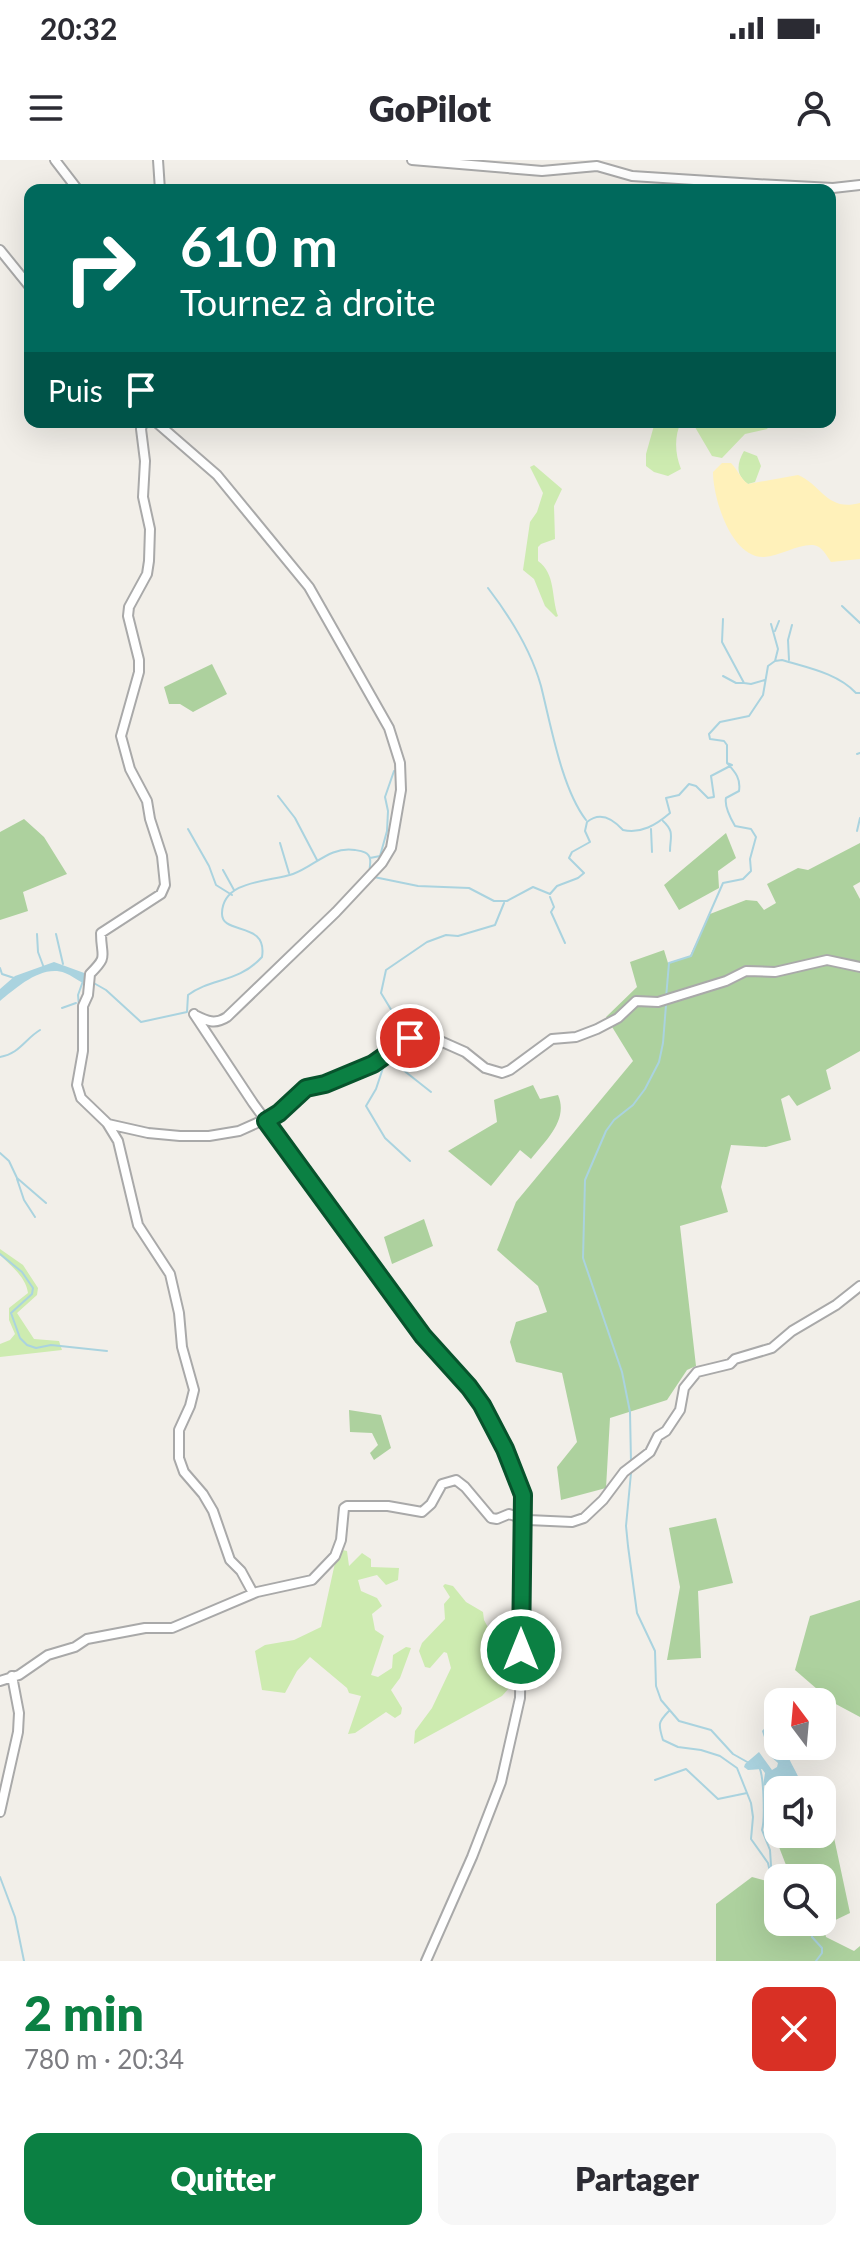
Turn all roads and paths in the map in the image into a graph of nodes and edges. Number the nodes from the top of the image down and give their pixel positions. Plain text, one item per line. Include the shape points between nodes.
1 (55, 160) edge
2 (158, 160) edge
3 (412, 160) edge
4 (73, 184) edge
5 (160, 184) edge
6 (753, 184) edge
7 (860, 185) edge
8 (836, 188) edge
9 (0, 250) edge
10 (24, 280) edge
11 (142, 428) edge
12 (163, 428) edge
13 (860, 967) edge
14 (266, 1121) junction
15 (107, 1123) junction
16 (860, 1286) edge
17 (524, 1519) junction
18 (253, 1593) junction
19 (12, 1676) junction
20 (0, 1681) edge
21 (0, 1812) edge
22 (426, 1961) edge

1 - 4 street
2 - 5 street
3 - 6 street via 542,171 597,166 632,176
7 - 8 street
9 - 10 street
11 - 15 street via 149,561 129,607 139,672 121,736 127,763 147,801 165,885 161,894 101,933 102,962 88,981 77,1085 87,1105
12 - 14 street via 217,475 309,587 389,728 400,763 391,848 382,863 227,1017 209,1022 194,1014
13 - 14 street via 827,960 775,972 746,971 658,1002 636,1001 608,1024 576,1037 552,1039 502,1073 438,1040 410,1038 373,1064 306,1088
14 - 15 street via 209,1136 148,1133
14 - 17 street via 423,1336 482,1405 523,1495
15 - 18 street via 121,1150 138,1225 166,1265 179,1313 194,1390 179,1430 179,1458 213,1511 230,1560
16 - 17 street via 772,1348 697,1372 684,1388 680,1410 650,1452 624,1472 584,1518
17 - 18 street via 509,1514 491,1518 456,1480 442,1484 422,1512 347,1506 341,1540 323,1571 312,1580
17 - 22 street via 520,1698 501,1782
18 - 19 street via 172,1628 87,1639
19 - 20 street
19 - 21 street via 18,1732

